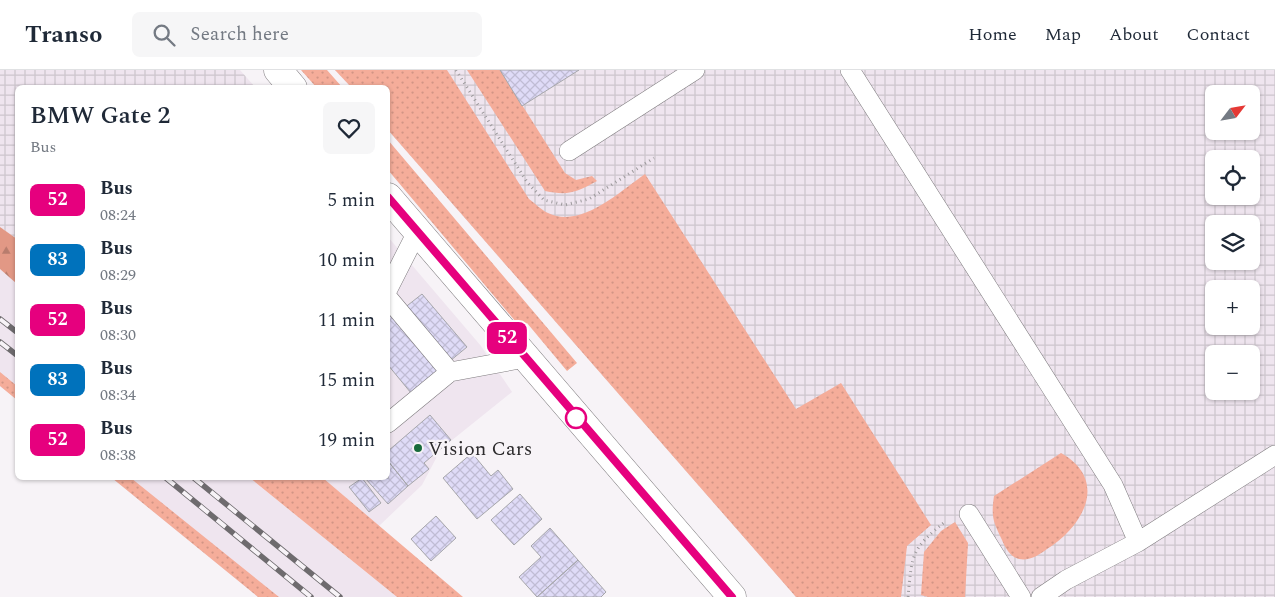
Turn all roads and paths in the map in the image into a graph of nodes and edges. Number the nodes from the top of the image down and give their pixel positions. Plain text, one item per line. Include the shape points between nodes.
1 (278, 70) edge
2 (695, 70) edge
3 (850, 70) edge
4 (290, 85) edge
5 (569, 151) dead end
6 (390, 199) edge
7 (417, 232) junction
8 (390, 275) edge
9 (390, 300) edge
10 (525, 358) junction
11 (450, 372) junction
12 (391, 414) edge
13 (1275, 456) edge
14 (960, 516) joint
15 (1138, 542) junction
16 (732, 597) edge
17 (908, 597) edge
18 (1021, 597) edge
19 (1041, 597) edge

1 - 4 main road
2 - 5 lane
3 - 15 lane via 1112,485
6 - 7 main road
7 - 8 lane
7 - 10 main road
9 - 11 lane
10 - 11 lane
10 - 16 main road
11 - 12 lane
13 - 15 lane
14 - 17 path via 924,539 912,560
14 - 18 lane
15 - 19 lane

